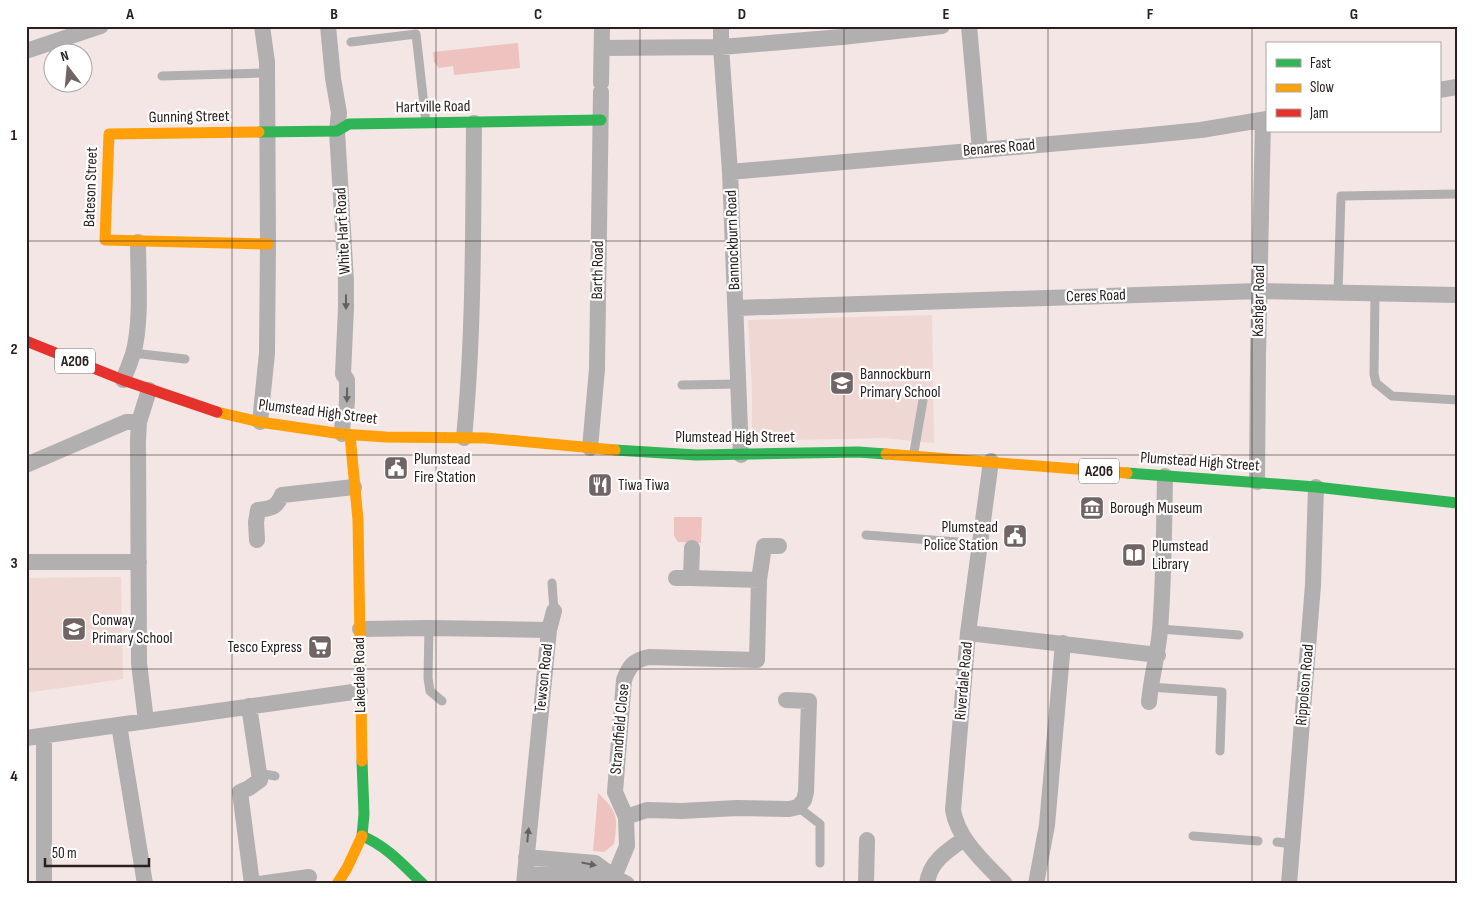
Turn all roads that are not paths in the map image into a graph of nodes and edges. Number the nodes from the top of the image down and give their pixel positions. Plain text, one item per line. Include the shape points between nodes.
1 (100, 26) edge
2 (262, 26) edge
3 (328, 26) edge
4 (602, 26) edge
5 (721, 26) edge
6 (942, 26) edge
7 (969, 26) edge
8 (416, 30) edge
9 (841, 32) edge
10 (352, 42) dead end
11 (721, 47) junction
12 (602, 48) junction
13 (26, 51) edge
14 (267, 73) junction
15 (162, 76) dead end
16 (1457, 87) edge
17 (1440, 90) edge
18 (1265, 119) edge
19 (601, 120) junction
20 (426, 123) junction
21 (474, 123) junction
22 (338, 131) junction
23 (268, 132) junction
24 (109, 134) joint
25 (980, 150) junction
26 (730, 172) junction
27 (1457, 194) edge
28 (138, 242) junction
29 (268, 244) junction
30 (1259, 291) junction
31 (1338, 294) junction
32 (1375, 294) junction
33 (1457, 295) edge
34 (736, 308) junction
35 (26, 341) edge
36 (133, 353) junction
37 (185, 359) dead end
38 (123, 380) junction
39 (738, 384) junction
40 (682, 385) dead end
41 (149, 390) junction
42 (923, 400) dead end
43 (1457, 400) edge
44 (139, 422) junction
45 (260, 422) junction
46 (346, 435) junction
47 (464, 438) junction
48 (590, 448) junction
49 (741, 455) junction
50 (914, 455) junction
51 (991, 462) junction
52 (26, 465) edge
53 (1166, 476) junction
54 (1257, 482) junction
55 (354, 487) junction
56 (1316, 487) junction
57 (1457, 503) edge
58 (866, 534) dead end
59 (257, 540) dead end
60 (779, 546) dead end
61 (979, 546) junction
62 (692, 548) dead end
63 (26, 562) edge
64 (139, 562) junction
65 (759, 580) junction
66 (552, 583) dead end
67 (554, 611) joint
68 (429, 628) junction
69 (360, 629) junction
70 (1160, 629) junction
71 (549, 630) junction
72 (968, 633) junction
73 (1239, 635) dead end
74 (1063, 643) junction
75 (1158, 655) junction
76 (360, 691) junction
77 (1150, 695) joint
78 (786, 700) dead end
79 (442, 701) dead end
80 (249, 706) junction
81 (146, 721) junction
82 (120, 725) junction
83 (44, 736) junction
84 (26, 738) edge
85 (1220, 751) dead end
86 (798, 807) junction
87 (626, 817) junction
88 (362, 836) junction
89 (1193, 836) dead end
90 (964, 838) junction
91 (867, 840) dead end
92 (1258, 841) dead end
93 (526, 857) junction
94 (820, 863) dead end
95 (309, 877) dead end
96 (524, 879) edge
97 (618, 882) edge
98 (44, 884) edge
99 (145, 884) edge
100 (252, 884) edge
101 (259, 884) edge
102 (337, 884) edge
103 (423, 884) edge
104 (866, 884) edge
105 (927, 884) edge
106 (1005, 884) edge
107 (1036, 884) edge
108 (1289, 884) edge

1 - 13 street
2 - 14 street
3 - 22 street, White Hart Road via 339,114
4 - 12 street, Barth Road
5 - 11 street, Bannockburn Road
6 - 9 street
7 - 25 street
8 - 10 lane
8 - 20 lane
9 - 11 street
11 - 12 street
11 - 26 street, Bannockburn Road
12 - 19 street, Barth Road
14 - 15 lane
14 - 23 street
16 - 17 street
18 - 25 street, Benares Road via 1201,130
18 - 30 street, Kashgar Road
19 - 21 main road, Hartville Road
19 - 48 street, Barth Road via 597,369
20 - 21 main road, Hartville Road
20 - 22 main road, Hartville Road via 349,124
21 - 47 street via 470,376
22 - 23 main road, Hartville Road
22 -> 46 street, White Hart Road via 346,281 343,374 347,380 346,411 343,415
23 - 24 main road, Gunning Street
23 - 29 street
24 - 28 main road, Bateson Street via 105,240
25 - 26 street, Benares Road
26 - 34 street, Bannockburn Road
27 - 31 lane via 1341,196
28 - 29 main road
28 - 36 street via 138,316
29 - 45 street via 268,353
30 - 31 street, Ceres Road
30 - 34 street, Ceres Road
30 - 54 street, Kashgar Road
31 - 32 street, Ceres Road
32 - 33 street, Ceres Road
32 - 43 lane via 1376,383 1392,396
34 - 39 street, Bannockburn Road
35 - 38 main road, Plumstead High Street / A206
36 - 37 lane
36 - 38 street
38 - 41 main road, Plumstead High Street / A206
39 - 40 lane
39 - 49 street, Bannockburn Road
41 - 44 street
41 - 45 main road, Plumstead High Street / A206
42 - 50 lane
44 - 52 street via 126,422
44 - 64 street
45 - 46 main road, Plumstead High Street / A206
46 - 47 main road, Plumstead High Street / A206
46 - 55 main road, Lakedale Road
47 - 48 main road, Plumstead High Street / A206
48 - 49 main road, Plumstead High Street / A206
49 - 50 main road, Plumstead High Street / A206 via 858,452
50 - 51 main road, Plumstead High Street / A206
51 - 53 main road, Plumstead High Street / A206
51 - 61 street, Riverdale Road
53 - 54 main road, Plumstead High Street / A206
53 - 70 street
54 - 56 main road, Plumstead High Street / A206
55 - 59 street via 282,495 270,508 258,510
55 - 69 main road, Lakedale Road via 358,520
56 - 57 main road, Plumstead High Street / A206
56 - 108 street, Rippolson Road via 1313,585 1285,843
58 - 61 lane
60 - 65 street, Strandfield Close via 764,546
61 - 72 street, Riverdale Road
62 - 65 street via 684,578
63 - 64 street
64 - 81 street via 138,663
65 - 87 street, Strandfield Close via 757,660 649,657 639,659 626,672 615,792
66 - 67 lane
67 - 71 street
68 - 69 street, Tewson Road
68 - 71 street, Tewson Road
68 - 79 lane via 430,691
69 - 76 main road, Lakedale Road
70 - 73 lane
70 - 75 street
93 -> 71 street, Tewson Road
72 - 74 street
72 - 90 street, Riverdale Road via 953,810
74 - 75 street
74 - 107 street via 1047,825
75 - 77 street
76 - 80 street
76 - 88 main road, Lakedale Road
77 - 85 lane via 1222,692
78 - 86 street via 809,701 806,792
80 - 81 street
80 - 100 street via 267,774 240,792
81 - 82 street
82 - 83 street
82 - 99 street
83 - 84 street
83 - 98 street
86 - 87 street via 647,810
86 - 94 lane via 820,824
87 - 97 street, Strandfield Close via 627,846
88 - 102 main road
88 - 103 main road via 373,839
89 - 92 lane
90 - 105 street via 938,860 930,870
90 - 106 street, Riverdale Road
91 - 104 street
93 - 96 street, Tewson Road
93 -> 97 street via 595,863
95 - 101 street
96 - 97 street via 590,877

